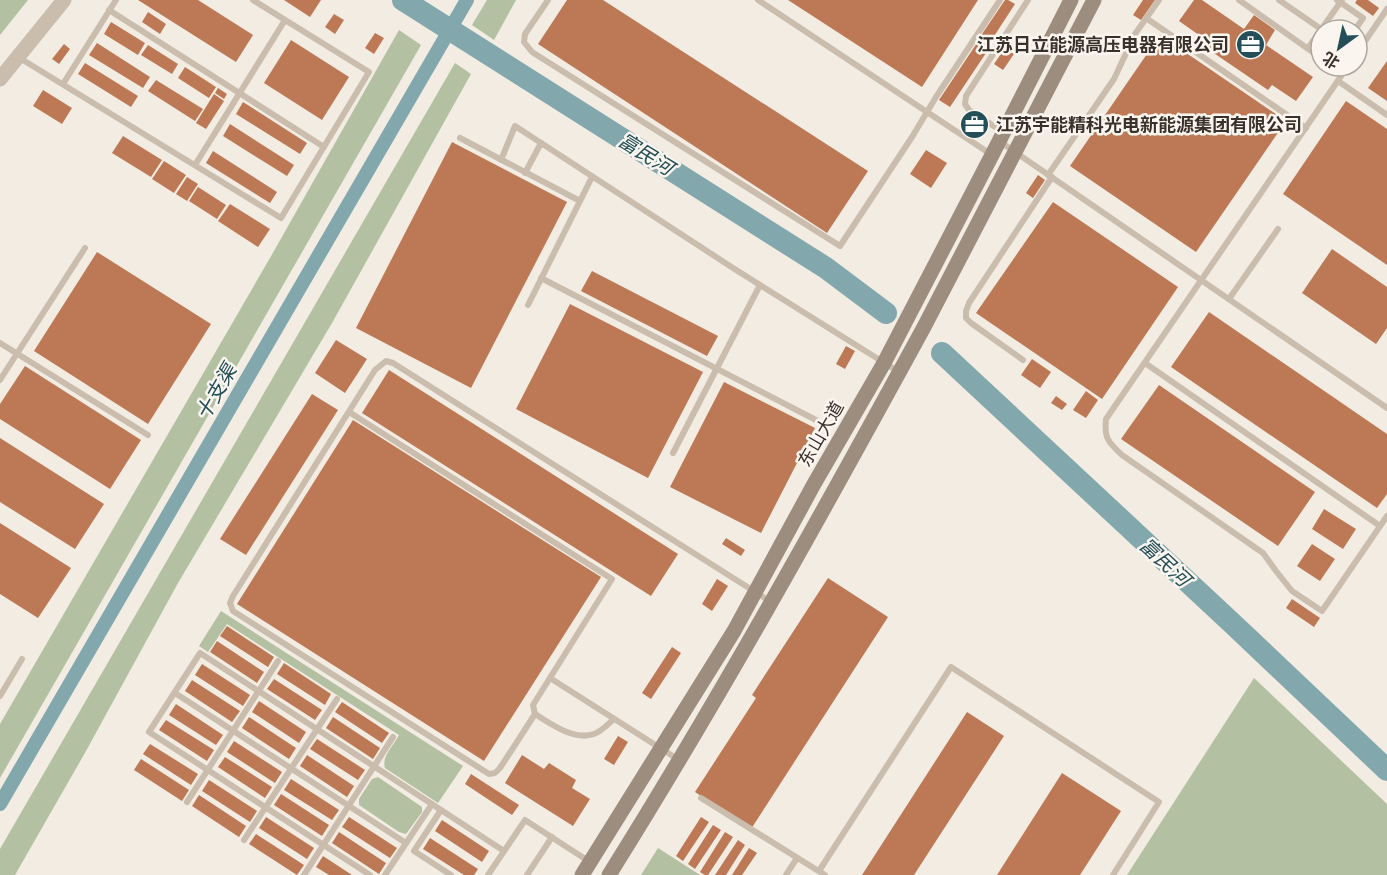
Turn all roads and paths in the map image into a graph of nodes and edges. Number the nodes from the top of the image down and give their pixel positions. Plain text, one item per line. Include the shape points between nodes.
1 (64, 0) edge
2 (116, 0) edge
3 (253, 0) edge
4 (548, 0) edge
5 (758, 0) edge
6 (1000, 0) edge
7 (1028, 0) edge
8 (1071, 0) edge
9 (1094, 0) edge
10 (1159, 0) edge
11 (1239, 0) edge
12 (1278, 0) edge
13 (1340, 1) edge
14 (1387, 9) edge
15 (109, 10) junction
16 (1146, 18) junction
17 (1328, 18) edge
18 (1363, 18) edge
19 (285, 20) junction
20 (1309, 21) edge
21 (1369, 35) edge
22 (1308, 48) edge
23 (18, 57) junction
24 (1340, 78) edge
25 (0, 79) edge
26 (1338, 81) junction
27 (63, 84) junction
28 (239, 93) junction
29 (928, 113) junction
30 (1387, 115) edge
31 (1306, 128) junction
32 (1001, 137) junction
33 (460, 138) dead end
34 (541, 143) junction
35 (324, 147) junction
36 (1014, 151) junction
37 (992, 155) junction
38 (501, 160) junction
39 (195, 165) junction
40 (525, 173) junction
41 (1050, 176) junction
42 (592, 177) junction
43 (580, 201) junction
44 (1278, 230) dead end
45 (85, 248) dead end
46 (541, 278) junction
47 (1202, 280) junction
48 (760, 285) junction
49 (1229, 299) junction
50 (528, 305) dead end
51 (0, 343) edge
52 (17, 354) junction
53 (1023, 360) dead end
54 (884, 363) junction
55 (1145, 363) junction
56 (717, 369) junction
57 (900, 372) junction
58 (0, 380) edge
59 (1387, 408) edge
60 (349, 412) junction
61 (816, 420) dead end
62 (148, 435) dead end
63 (673, 453) dead end
64 (1387, 516) edge
65 (1380, 526) junction
66 (755, 592) junction
67 (772, 602) junction
68 (22, 659) dead end
69 (278, 661) dead end
70 (550, 678) junction
71 (259, 691) junction
72 (175, 693) junction
73 (0, 696) edge
74 (337, 699) dead end
75 (535, 714) junction
76 (614, 719) junction
77 (317, 729) junction
78 (233, 731) junction
79 (393, 737) dead end
80 (661, 748) junction
81 (680, 760) junction
82 (374, 766) junction
83 (291, 769) junction
84 (208, 770) junction
85 (701, 798) dead end
86 (187, 802) dead end
87 (432, 804) junction
88 (348, 806) junction
89 (266, 807) junction
90 (441, 810) junction
91 (552, 837) junction
92 (244, 840) dead end
93 (406, 843) junction
94 (323, 845) junction
95 (504, 851) junction
96 (797, 858) junction
97 (586, 868) edge
98 (822, 873) edge
99 (304, 875) edge
100 (370, 875) edge
101 (385, 875) edge
102 (451, 875) edge
103 (488, 875) edge
104 (527, 875) edge
105 (609, 875) edge
106 (786, 875) edge
107 (1113, 875) edge

1 - 23 street
2 - 15 lane
3 - 19 lane
4 - 29 lane via 525,34 524,42 532,52 840,246
5 - 29 lane
6 - 29 lane
7 - 32 lane via 966,96 969,110
8 - 32 main road, 东山大道
9 - 36 main road
10 - 16 lane
11 - 22 lane
12 - 20 lane
13 - 17 lane
13 - 18 lane
14 - 21 lane
15 - 27 lane
15 - 28 lane
16 - 31 lane
16 - 41 lane via 1114,79
19 - 28 lane
19 - 35 lane via 369,72
23 - 25 street
23 - 27 lane
24 - 26 lane
26 - 30 lane
26 - 31 lane
27 - 39 lane
28 - 35 lane
28 - 39 lane
29 - 37 lane
31 - 47 lane
32 - 36 lane
32 - 37 main road, 东山大道
33 - 38 lane
34 - 38 lane via 515,126
34 - 40 lane
34 - 42 lane
35 - 39 lane via 280,218
36 - 41 lane
36 - 57 main road
37 - 54 main road, 东山大道
38 - 40 lane
40 - 43 lane
41 - 47 lane
41 - 53 lane via 966,311 970,323
42 - 43 lane
42 - 48 lane
43 - 46 lane
44 - 49 lane
45 - 52 lane
46 - 50 lane
46 - 56 lane
47 - 49 lane
47 - 55 lane
48 - 54 lane
48 - 56 lane
49 - 59 lane
51 - 52 lane
52 - 58 lane
52 - 62 lane
54 - 57 lane
54 - 66 main road, 东山大道
55 - 65 lane
55 - 65 lane via 1106,419 1106,439 1122,455 1263,553 1292,591 1303,599 1322,611
56 - 61 lane
56 - 63 lane
57 - 67 main road
60 - 66 lane via 375,370 386,361 393,363
60 - 70 lane via 612,579
60 - 75 lane via 233,596 233,611 489,774 500,768
64 - 65 lane
66 - 67 lane
66 - 80 main road, 东山大道
67 - 81 main road
68 - 73 lane
69 - 71 lane
70 - 75 lane via 533,705
70 - 76 lane
71 - 72 lane via 200,653
71 - 77 lane
71 - 78 lane
72 - 78 lane
72 - 84 lane via 149,732
74 - 77 lane
75 - 76 lane via 560,729 584,735 604,729
76 - 80 lane
77 - 82 lane
77 - 83 lane
78 - 83 lane
78 - 84 lane
79 - 82 lane
80 - 81 lane
80 - 97 main road, 东山大道
81 - 105 main road
82 - 87 lane
82 - 88 lane
83 - 88 lane
83 - 89 lane
84 - 86 lane
84 - 89 lane
85 - 96 lane
87 - 90 lane
87 - 93 lane
88 - 93 lane
88 - 94 lane
89 - 92 lane
89 - 94 lane
90 - 95 lane
90 - 102 lane via 414,851
91 - 95 lane via 525,820
91 - 97 lane
91 - 104 lane
93 - 101 lane
94 - 99 lane
94 - 100 lane
95 - 103 lane
96 - 98 lane
96 - 106 lane
98 - 107 lane via 951,667 1159,802

